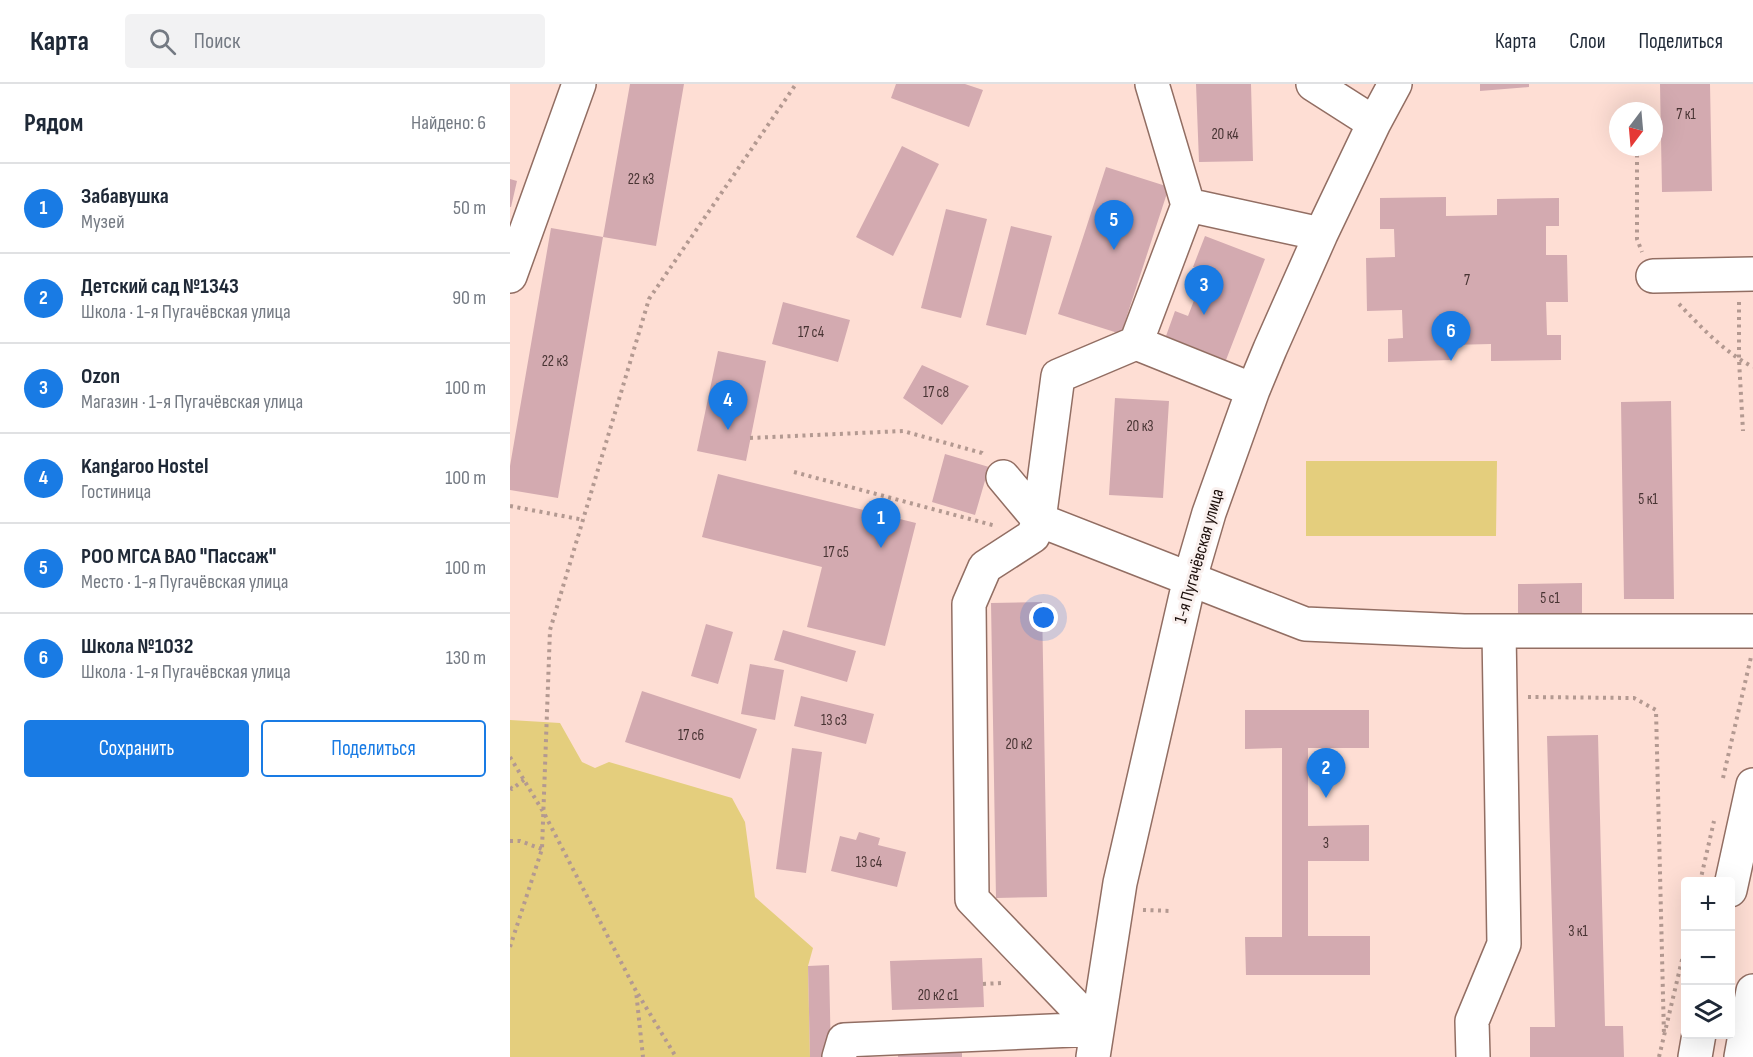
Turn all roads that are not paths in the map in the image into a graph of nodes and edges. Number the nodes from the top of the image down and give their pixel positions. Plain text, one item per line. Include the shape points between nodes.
1 (579, 84) edge
2 (1152, 84) edge
3 (1313, 84) edge
4 (1395, 84) edge
5 (1374, 123) junction
6 (1188, 205) junction
7 (1321, 234) junction
8 (1746, 274) edge
9 (510, 276) edge
10 (1653, 276) dead end
11 (1136, 343) junction
12 (1253, 390) junction
13 (1002, 477) road end
14 (1039, 520) junction
15 (1190, 578) junction
16 (1499, 631) junction
17 (1753, 631) edge
18 (1753, 785) edge
19 (1734, 877) edge
20 (1746, 1012) edge
21 (1699, 1039) edge
22 (1095, 1043) edge
23 (886, 1047) edge
24 (840, 1057) edge
25 (1473, 1057) edge
26 (1695, 1057) edge
27 (1741, 1057) edge

1 - 9 street
2 - 6 street
3 - 5 street
4 - 5 street, 1-я Пугачёвская улица
5 - 7 street, 1-я Пугачёвская улица
6 - 7 street
6 - 11 street
7 - 12 street, 1-я Пугачёвская улица
8 - 10 street
11 - 12 street
11 - 14 street via 1058,376
12 - 15 street, 1-я Пугачёвская улица
13 - 14 street
14 - 15 street
14 - 22 street via 1033,536 985,567 969,604 972,898
15 - 16 street via 1305,624
15 - 22 street, 1-я Пугачёвская улица via 1120,883
16 - 17 street
16 - 25 street via 1504,944 1472,1021
18 - 19 street
20 - 27 street
21 - 26 street
22 - 23 street
23 - 24 street via 844,1040

